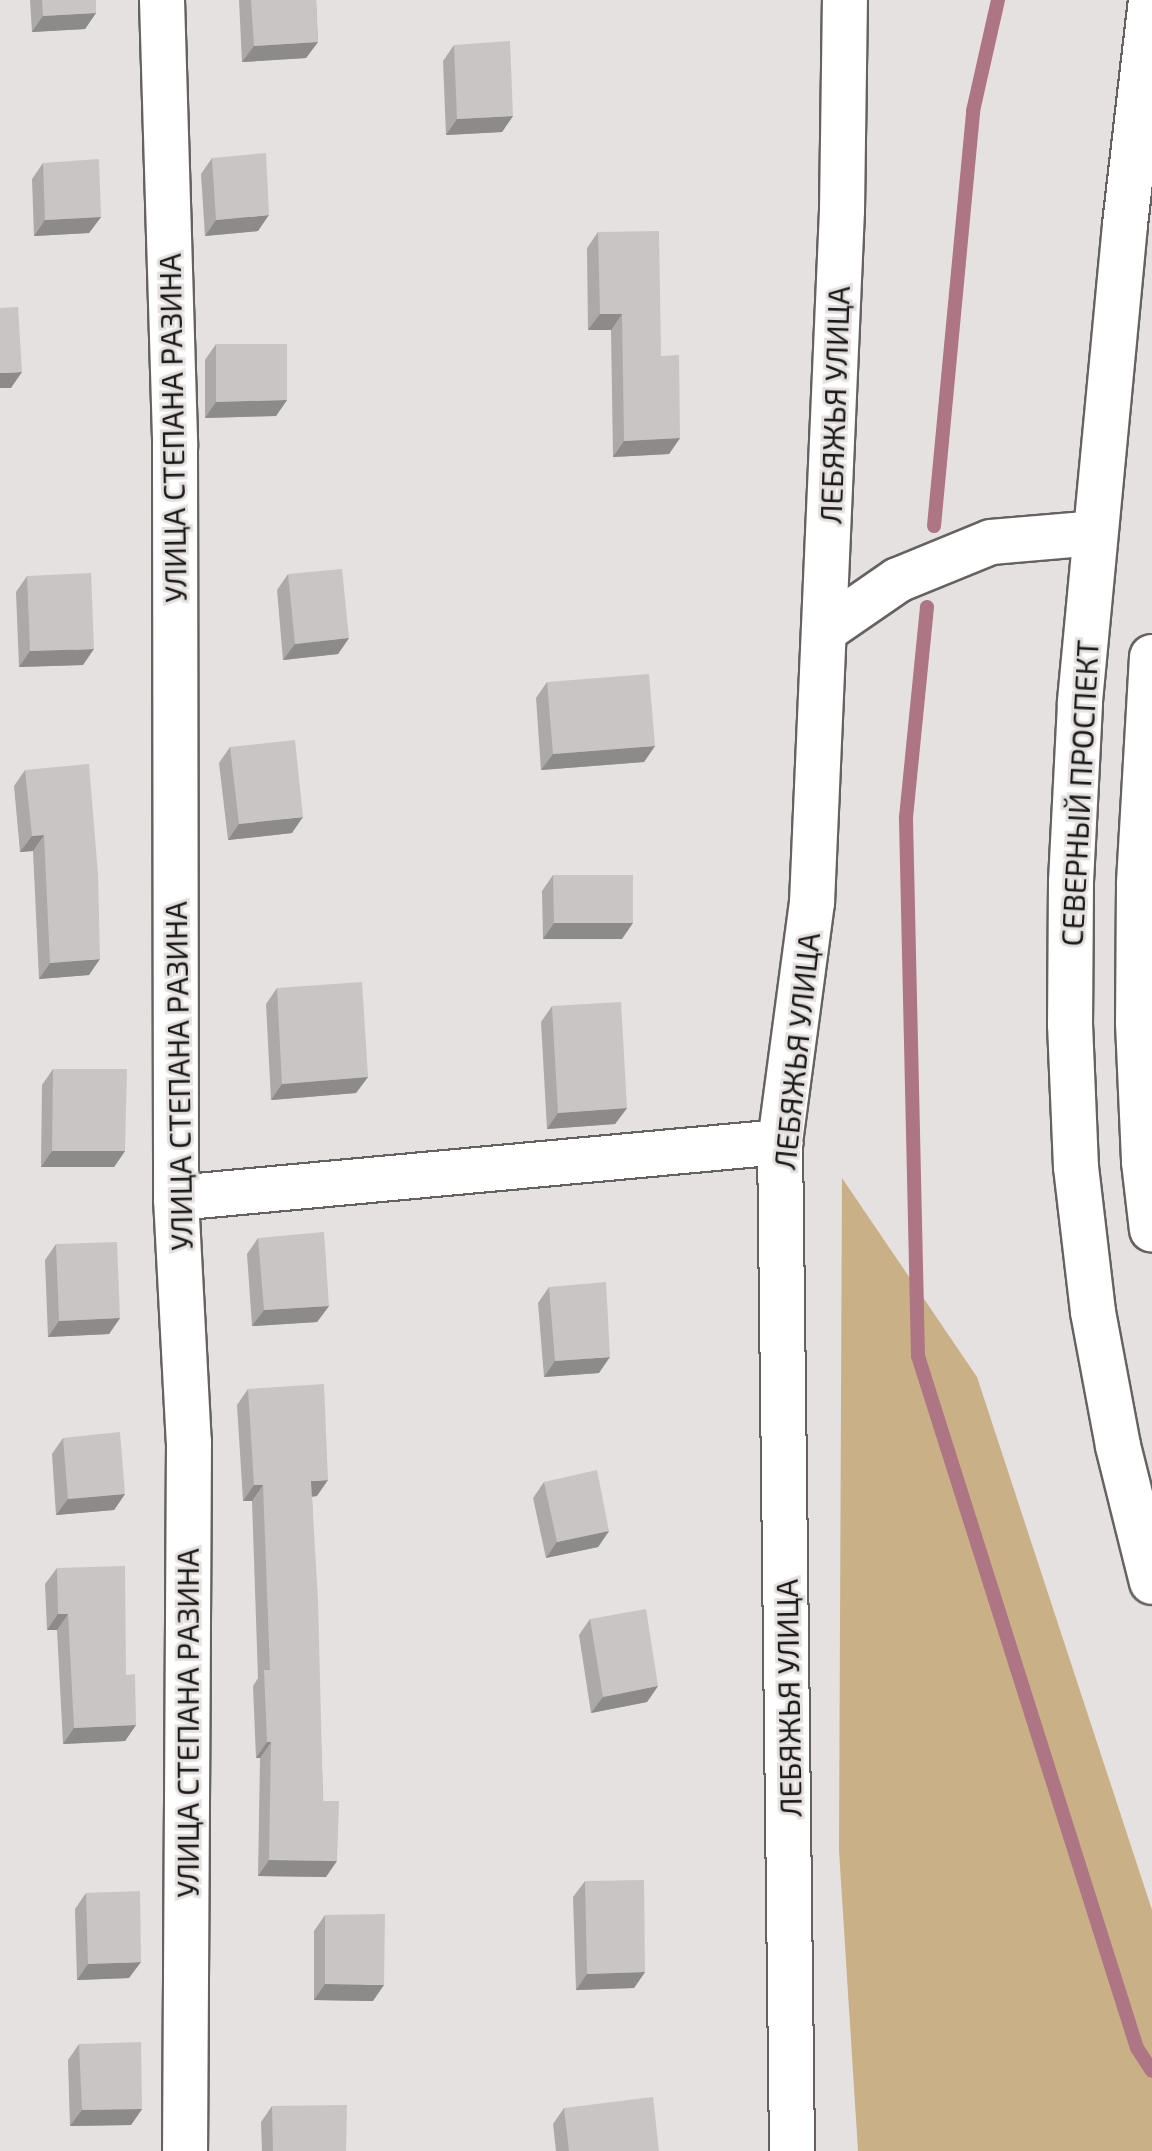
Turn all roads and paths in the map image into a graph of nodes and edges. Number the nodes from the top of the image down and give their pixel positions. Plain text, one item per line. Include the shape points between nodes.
1 (162, 0) edge
2 (845, 0) edge
3 (1151, 0) edge
4 (1095, 533) junction
5 (824, 631) junction
6 (1152, 657) edge
7 (780, 1142) junction
8 (176, 1198) junction
9 (1152, 1230) edge
10 (1152, 1582) edge
11 (185, 2151) edge
12 (792, 2151) edge

1 - 8 street, УЛИЦА СТЕПАНА РАЗИНА via 175,447
2 - 5 street, ЛЕБЯЖЬЯ УЛИЦА via 842,211
3 - 4 street, СЕВЕРНЫЙ ПРОСПЕКТ
4 - 5 street via 991,542 898,580
4 - 10 street, СЕВЕРНЫЙ ПРОСПЕКТ via 1071,883 1076,1167 1093,1312
5 - 7 street, ЛЕБЯЖЬЯ УЛИЦА via 812,903
6 - 9 street via 1139,885 1138,1023
7 - 8 street
7 - 12 street, ЛЕБЯЖЬЯ УЛИЦА
8 - 11 street, УЛИЦА СТЕПАНА РАЗИНА via 189,1442

